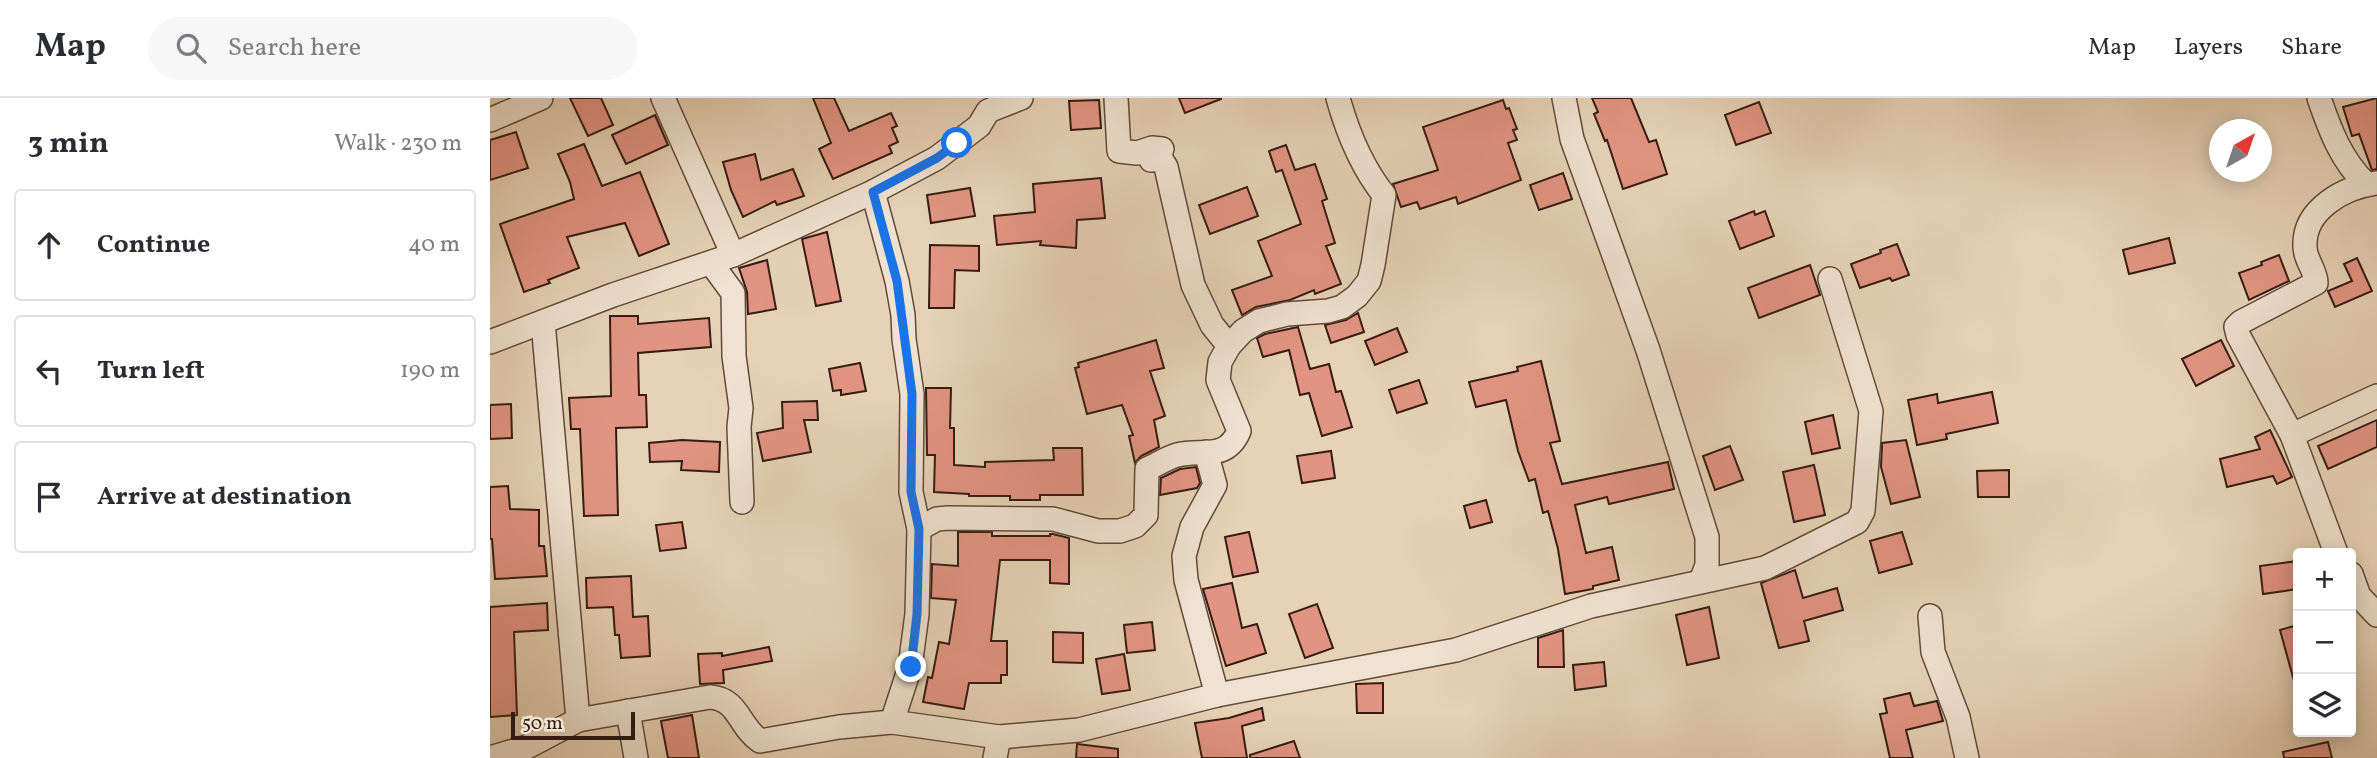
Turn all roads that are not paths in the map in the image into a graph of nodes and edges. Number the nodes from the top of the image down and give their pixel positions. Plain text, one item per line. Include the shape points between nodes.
1 (541, 98) edge
2 (663, 98) edge
3 (1021, 98) edge
4 (1116, 98) edge
5 (1338, 98) edge
6 (1564, 98) edge
7 (2319, 98) edge
8 (490, 120) edge
9 (2372, 184) edge
10 (873, 192) junction
11 (733, 256) junction
12 (710, 263) junction
13 (1830, 279) dead end
14 (543, 322) junction
15 (490, 342) edge
16 (1229, 346) junction
17 (2377, 396) edge
18 (2292, 435) junction
19 (1206, 452) junction
20 (742, 502) dead end
21 (919, 529) junction
22 (2334, 548) edge
23 (1701, 581) junction
24 (2356, 588) edge
25 (2377, 615) edge
26 (1930, 616) dead end
27 (1217, 695) junction
28 (628, 711) junction
29 (578, 720) junction
30 (892, 722) junction
31 (997, 748) edge
32 (528, 752) edge
33 (490, 758) edge
34 (636, 758) edge
35 (1967, 758) edge

1 - 8 street
2 - 11 street
3 - 10 street via 988,111 979,127 937,158
4 - 16 street via 1119,151 1162,149 1151,160 1161,159 1166,167 1193,285
5 - 16 street via 1347,131 1384,195 1369,282 1342,307 1259,321
6 - 23 street via 1572,139 1648,350 1707,537 1709,552
7 - 9 street via 2333,138 2354,173
9 - 18 street via 2329,200 2314,216 2304,246 2316,283 2236,327
10 - 11 street
10 - 21 street via 903,315 912,394 911,492
11 - 12 street
12 - 14 street
12 - 20 street via 733,293
13 - 23 street via 1871,411 1863,511 1857,522 1765,568
14 - 15 street
14 - 29 street
16 - 19 street via 1220,362 1218,380 1239,431 1220,452
17 - 18 street
18 - 22 street
19 - 21 street via 1176,455 1147,469 1146,515 1135,526 1120,531 1098,531 1053,519 1013,518 937,519
19 - 27 street via 1215,485 1192,527 1184,556 1186,580
21 - 30 street via 911,667
23 - 27 street via 1591,607 1456,650
24 - 25 street
26 - 35 street via 1934,652 1958,717
27 - 31 street
28 - 29 street
28 - 30 street via 722,698 733,706 750,735 760,741
28 - 34 street
29 - 32 street
30 - 31 street
32 - 33 street

